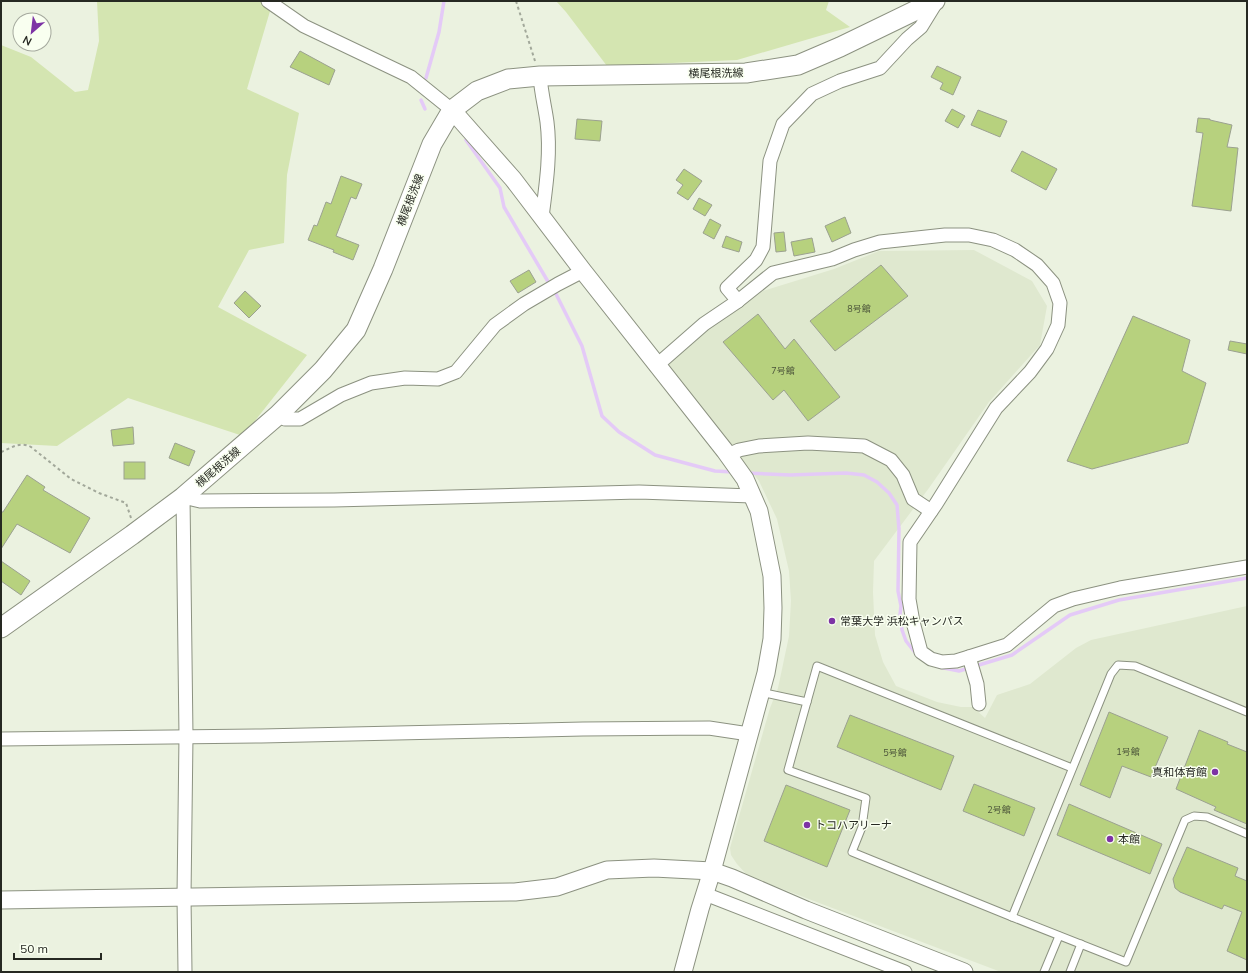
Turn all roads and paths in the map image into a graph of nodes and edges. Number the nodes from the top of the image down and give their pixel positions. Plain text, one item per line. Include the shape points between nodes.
1 (268, 1) edge
2 (516, 1) edge
3 (936, 1) edge
4 (540, 76) junction
5 (452, 110) junction
6 (542, 217) junction
7 (1247, 254) edge
8 (1247, 264) edge
9 (583, 271) junction
10 (738, 301) junction
11 (656, 366) junction
12 (278, 415) junction
13 (1, 452) edge
14 (728, 455) junction
15 (752, 496) junction
16 (183, 497) junction
17 (931, 511) junction
18 (132, 535) junction
19 (1247, 567) edge
20 (1, 628) edge
21 (970, 660) junction
22 (760, 692) junction
23 (807, 702) junction
24 (979, 704) dead end
25 (1247, 712) edge
26 (749, 734) junction
27 (186, 736) junction
28 (1, 739) edge
29 (1072, 768) junction
30 (1247, 834) edge
31 (712, 871) junction
32 (705, 894) junction
33 (184, 897) junction
34 (1, 900) edge
35 (1012, 917) junction
36 (1059, 936) junction
37 (1081, 944) junction
38 (185, 972) edge
39 (683, 972) edge
40 (905, 972) edge
41 (964, 972) edge
42 (1044, 972) edge
43 (1070, 972) edge

1 - 5 street via 304,26 411,77
2 - 4 path
3 - 4 main road, 横尾根洗線 via 798,65 746,73
3 - 10 street via 921,27 880,68 840,81 812,94 782,124 770,161 763,248 756,260 727,288
4 - 5 main road, 横尾根洗線 via 508,79 489,86 477,91
4 - 6 street via 548,144
5 - 6 street via 513,179
5 - 12 main road, 横尾根洗線 via 432,144 356,330
6 - 9 street
7 - 8 path
9 - 11 street
9 - 12 street via 524,304 495,325 456,372 438,379 405,378 370,383 341,395 300,420 285,419
10 - 11 street via 704,324
10 - 17 street via 773,273 832,258 880,242 969,235 993,240 1015,250 1037,265 1053,283 1060,303 1058,326 1047,349 1030,372 996,408
11 - 14 street
12 - 16 main road, 横尾根洗線
13 - 18 path via 19,444 26,444 70,479 126,504 132,520
14 - 15 street via 745,479
14 - 17 street via 759,446 808,443 864,446 891,460 903,475 913,499
15 - 16 street via 639,492 334,500 200,501
15 - 22 street via 759,512 772,576 772,639
16 - 18 main road, 横尾根洗線
16 - 27 street
17 - 21 street via 910,542 909,599 913,622 921,652 931,659 942,662
18 - 20 main road, 横尾根洗線
19 - 21 street via 1120,588 1074,599 1054,606 1007,645
21 - 24 street via 977,684
22 - 23 lane
22 - 26 street
23 - 29 lane via 817,666
23 - 35 lane via 788,770 866,798 862,827 852,852
25 - 29 lane via 1135,666 1118,665 1111,674
26 - 27 street via 693,728
26 - 31 street
27 - 28 street
27 - 33 street
29 - 35 lane
30 - 37 lane via 1207,817 1194,816 1185,820 1126,962
31 - 32 street
31 - 33 street via 654,868 607,870 557,886 515,892
31 - 41 street
32 - 39 street
32 - 40 street
33 - 34 street
33 - 38 street
35 - 36 lane
36 - 37 lane
36 - 42 lane
37 - 43 lane

